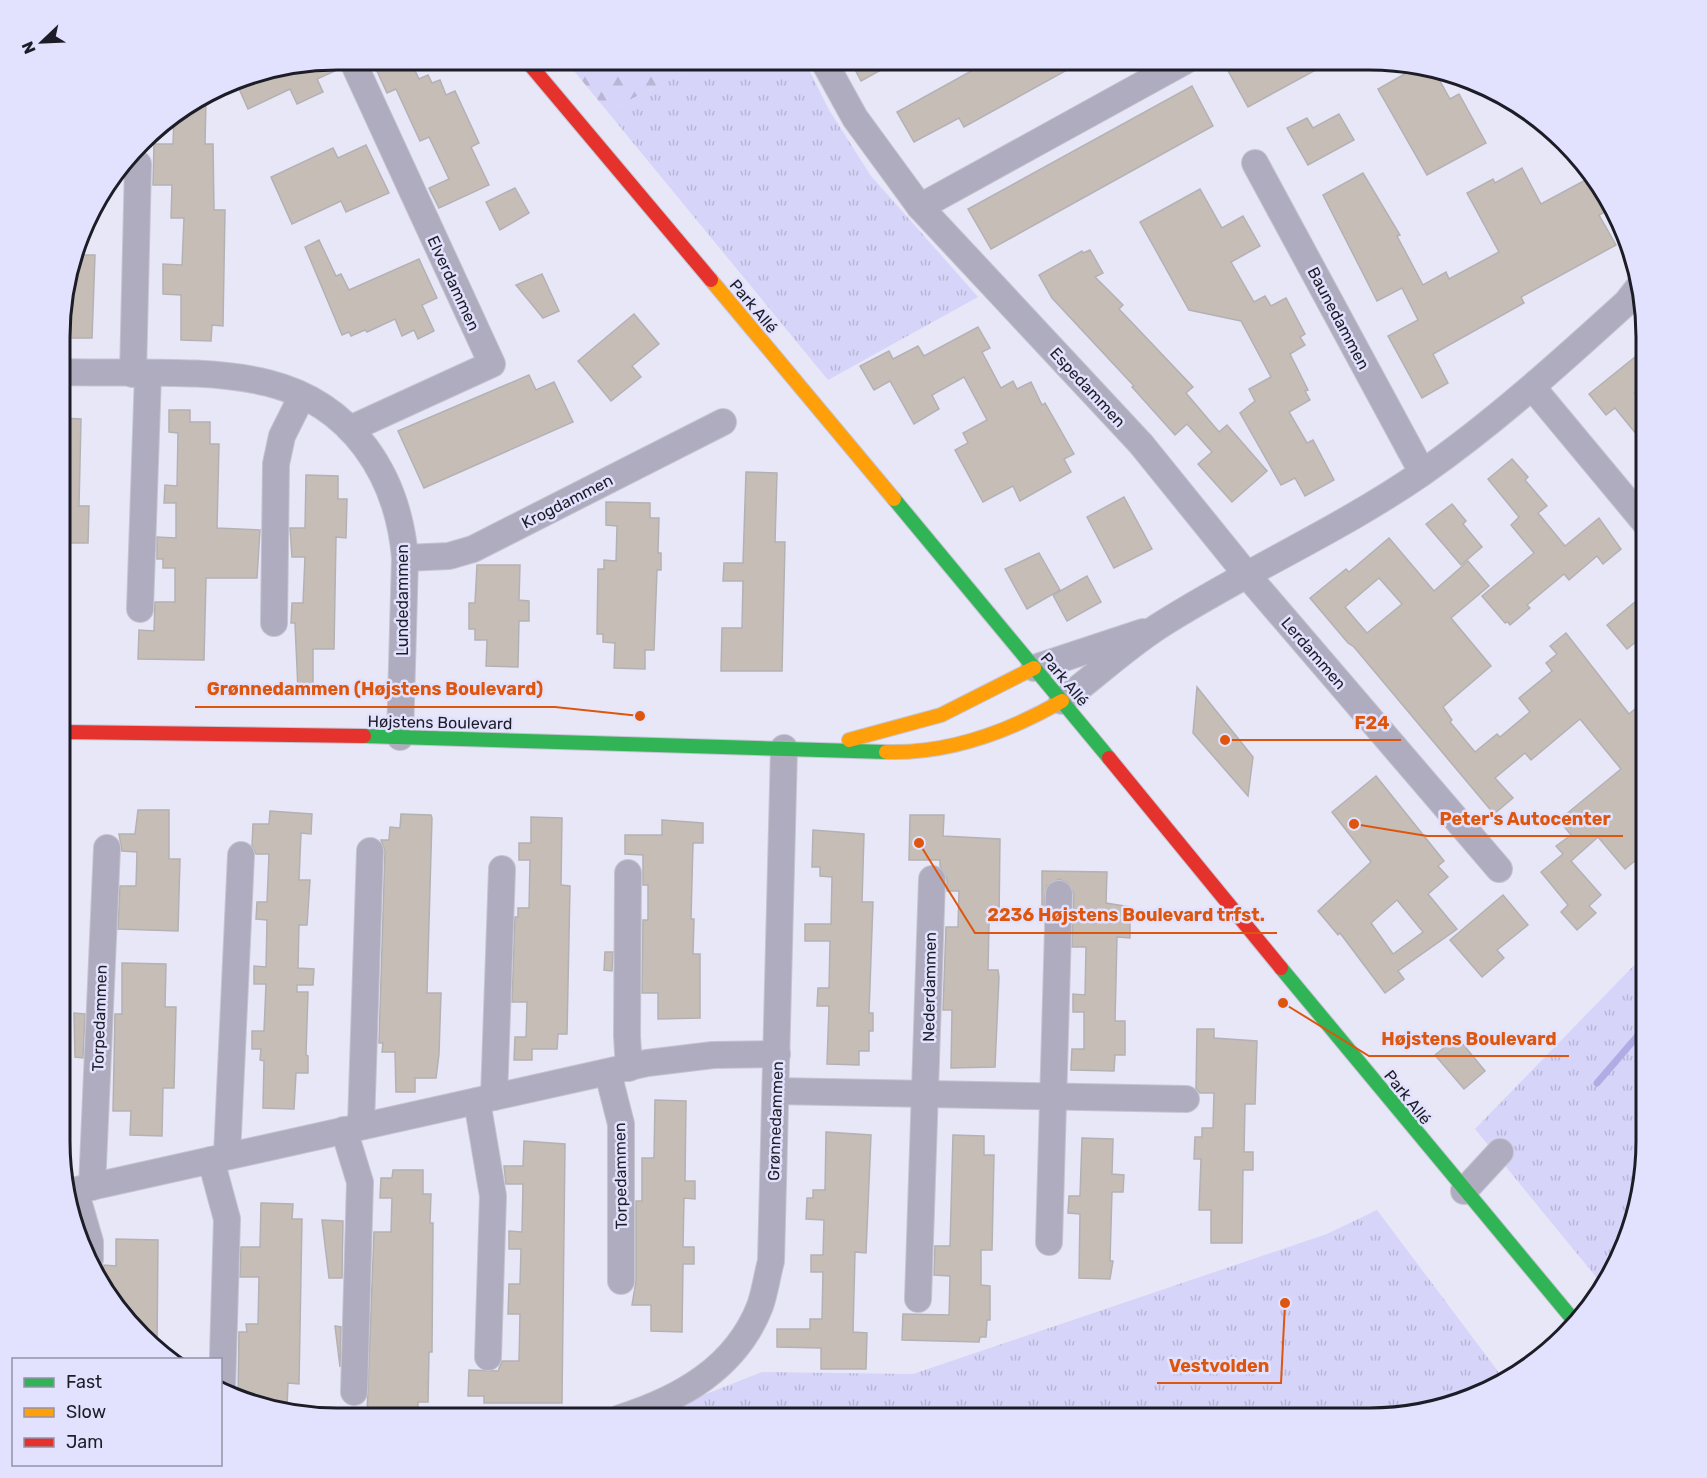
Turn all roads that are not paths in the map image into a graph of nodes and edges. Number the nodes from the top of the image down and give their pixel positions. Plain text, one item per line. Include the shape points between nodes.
1 (357, 70) edge
2 (534, 70) edge
3 (829, 70) edge
4 (1167, 70) edge
5 (1255, 163) dead end
6 (138, 164) dead end
7 (920, 207) junction
8 (1633, 295) edge
9 (70, 372) edge
10 (141, 374) junction
11 (1533, 388) junction
12 (302, 396) junction
13 (723, 422) dead end
14 (350, 429) junction
15 (1422, 472) junction
16 (1636, 512) edge
17 (405, 558) junction
18 (1247, 574) junction
19 (140, 609) dead end
20 (274, 622) dead end
21 (1157, 627) junction
22 (1034, 668) junction
23 (1062, 701) junction
24 (70, 732) edge
25 (400, 737) junction
26 (784, 748) junction
27 (817, 748) junction
28 (107, 848) dead end
29 (370, 851) dead end
30 (241, 855) dead end
31 (502, 869) dead end
32 (1499, 869) dead end
33 (628, 873) dead end
34 (932, 879) dead end
35 (1059, 894) dead end
36 (777, 1054) junction
37 (618, 1070) junction
38 (776, 1091) junction
39 (926, 1095) junction
40 (1054, 1097) junction
41 (486, 1099) junction
42 (1186, 1099) dead end
43 (353, 1127) junction
44 (1500, 1152) dead end
45 (219, 1158) junction
46 (79, 1190) edge
47 (1464, 1191) junction
48 (89, 1236) edge
49 (1049, 1242) dead end
50 (621, 1281) dead end
51 (918, 1299) dead end
52 (1570, 1316) edge
53 (488, 1357) dead end
54 (222, 1381) edge
55 (354, 1392) dead end
56 (650, 1408) edge

1 - 14 street, Elverdammen via 492,364
2 - 22 street, Park Allé
3 - 7 street, Espedammen via 855,118
4 - 7 street
5 - 15 street, Baunedammen
6 - 10 street
7 - 18 street, Espedammen via 1141,444
8 - 11 street
9 - 10 street, Lundedammen
10 - 12 street, Lundedammen via 232,378 268,383
10 - 19 street
11 - 15 street
11 - 16 street
12 - 14 street, Lundedammen
12 - 20 street via 282,436 276,464
13 - 17 street, Krogdammen via 473,549 448,556
14 - 17 street, Lundedammen via 384,475 402,529
15 - 18 street via 1340,525
17 - 25 street, Lundedammen
18 - 21 street
18 - 32 street, Lerdammen
21 - 22 street
21 - 23 street
22 - 23 street, Park Allé
22 - 27 street, Højstens Boulevard via 941,715
23 - 27 street, Højstens Boulevard via 1025,723 959,746 906,753
23 - 47 street, Park Allé
24 - 25 street, Højstens Boulevard
25 - 26 street, Højstens Boulevard
26 - 27 street, Højstens Boulevard
26 - 36 street, Grønnedammen
28 - 46 street, Torpedammen
29 - 43 street
30 - 45 street
31 - 41 street
33 - 37 street, Torpedammen
34 - 39 street, Nederdammen
35 - 40 street
36 - 37 street via 713,1055
36 - 38 street, Grønnedammen
37 - 41 street
37 - 50 street, Torpedammen
38 - 39 street
38 - 56 street, Grønnedammen via 771,1261 760,1306 738,1345 695,1386
39 - 40 street
39 - 51 street, Nederdammen
40 - 42 street
40 - 49 street
41 - 43 street
41 - 53 street via 493,1196
43 - 45 street
43 - 55 street via 360,1182
44 - 47 street
45 - 46 street
45 - 54 street via 227,1219
46 - 48 street, Torpedammen
47 - 52 street, Park Allé

